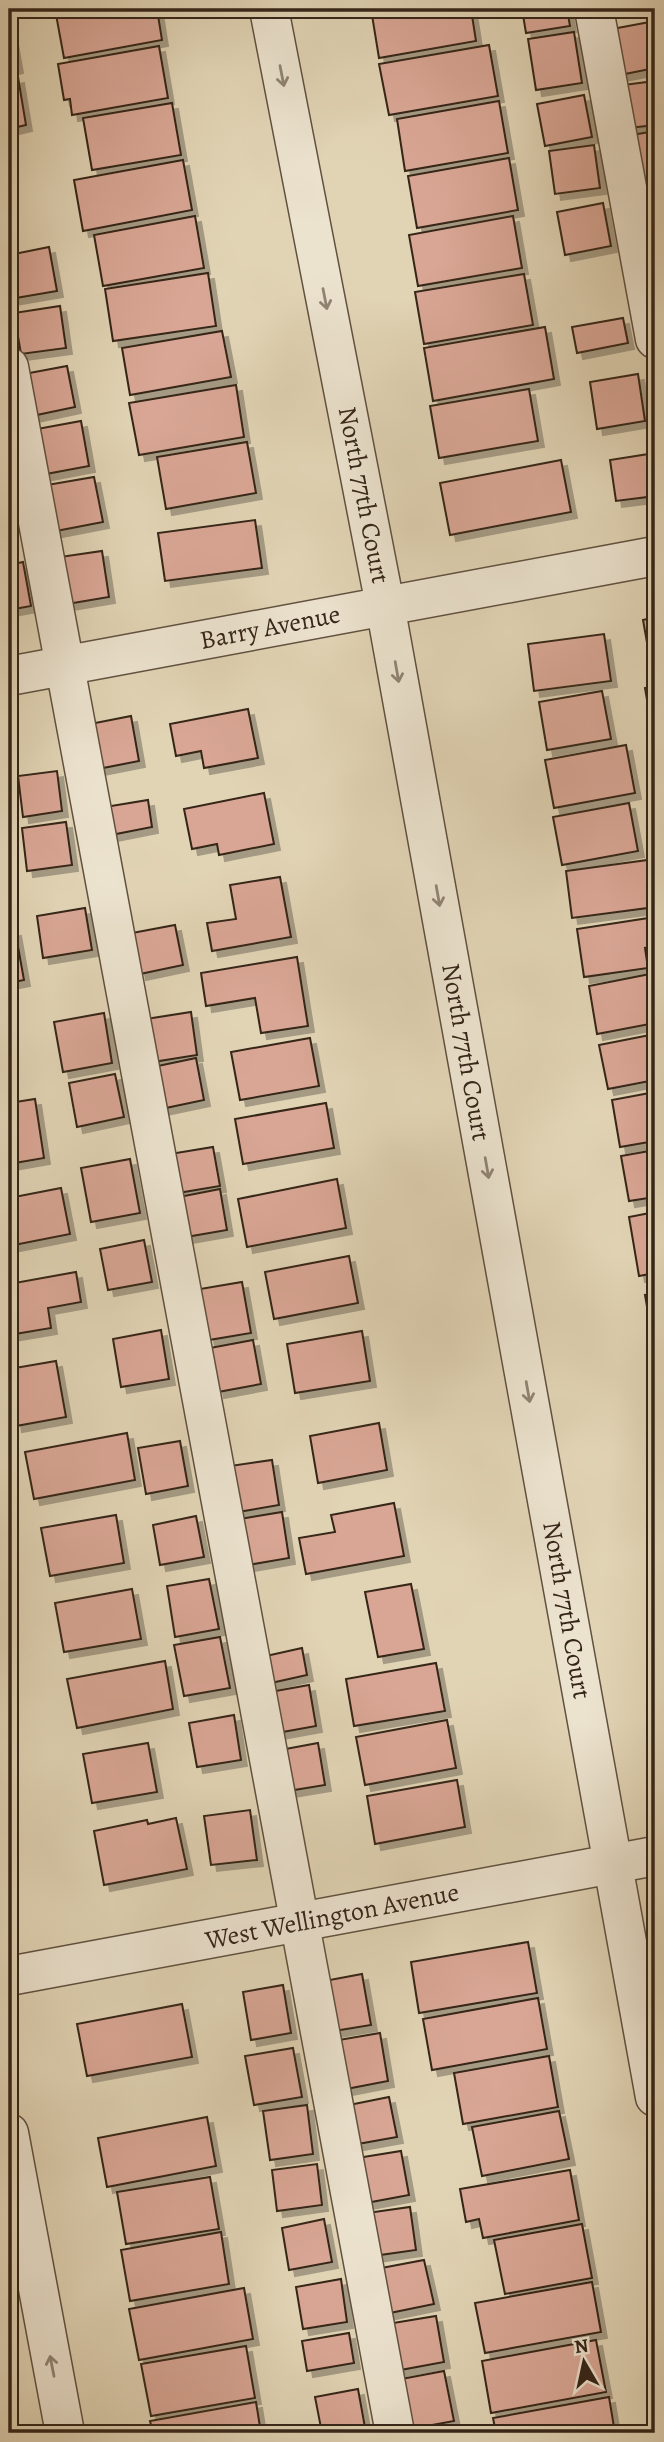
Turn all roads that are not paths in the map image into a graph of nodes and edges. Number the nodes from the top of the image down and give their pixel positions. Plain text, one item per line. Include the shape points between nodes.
1 (269, 9) edge
2 (594, 9) edge
3 (655, 339) edge
4 (9, 367) edge
5 (655, 556) edge
6 (385, 605) junction
7 (63, 666) junction
8 (9, 676) edge
9 (655, 1856) edge
10 (613, 1863) junction
11 (301, 1922) junction
12 (9, 1976) edge
13 (655, 2098) edge
14 (9, 2133) edge
15 (65, 2433) edge
16 (395, 2433) edge

1 -> 6 street, North 77th Court
2 - 3 street
4 - 7 street
5 - 6 street, Barry Avenue
6 - 7 street, Barry Avenue
6 -> 10 street, North 77th Court
7 - 8 street, Barry Avenue
7 - 11 street
9 - 10 street, West Wellington Avenue
10 - 11 street, West Wellington Avenue
10 - 13 street, North 77th Court
11 - 12 street, West Wellington Avenue
11 - 16 street
15 -> 14 street

